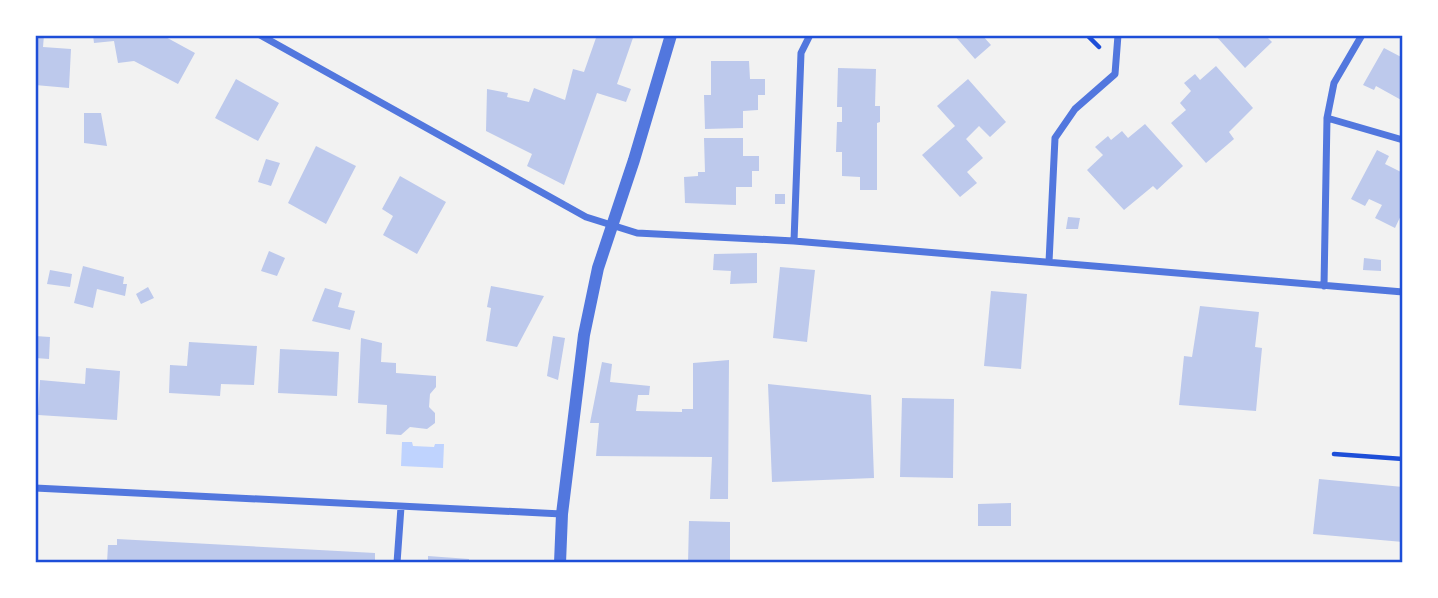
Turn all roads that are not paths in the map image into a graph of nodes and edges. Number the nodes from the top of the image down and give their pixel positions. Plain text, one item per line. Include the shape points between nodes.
1 (260, 35) edge
2 (671, 35) edge
3 (810, 35) edge
4 (1118, 35) edge
5 (1362, 35) edge
6 (1327, 118) junction
7 (1403, 140) edge
8 (612, 226) junction
9 (794, 242) junction
10 (1049, 262) junction
11 (1324, 285) junction
12 (1403, 292) edge
13 (35, 488) edge
14 (401, 508) junction
15 (562, 514) junction
16 (397, 563) edge
17 (560, 563) edge

1 - 8 street via 586,217
2 - 8 street
3 - 9 street via 801,53
4 - 10 street via 1115,74 1075,109 1055,138
5 - 6 street via 1334,83
6 - 7 street
6 - 11 street
8 - 9 street via 637,233
8 - 15 street via 584,335
9 - 10 street
10 - 11 street
11 - 12 street
13 - 14 street
14 - 15 street
14 - 16 street
15 - 17 street

